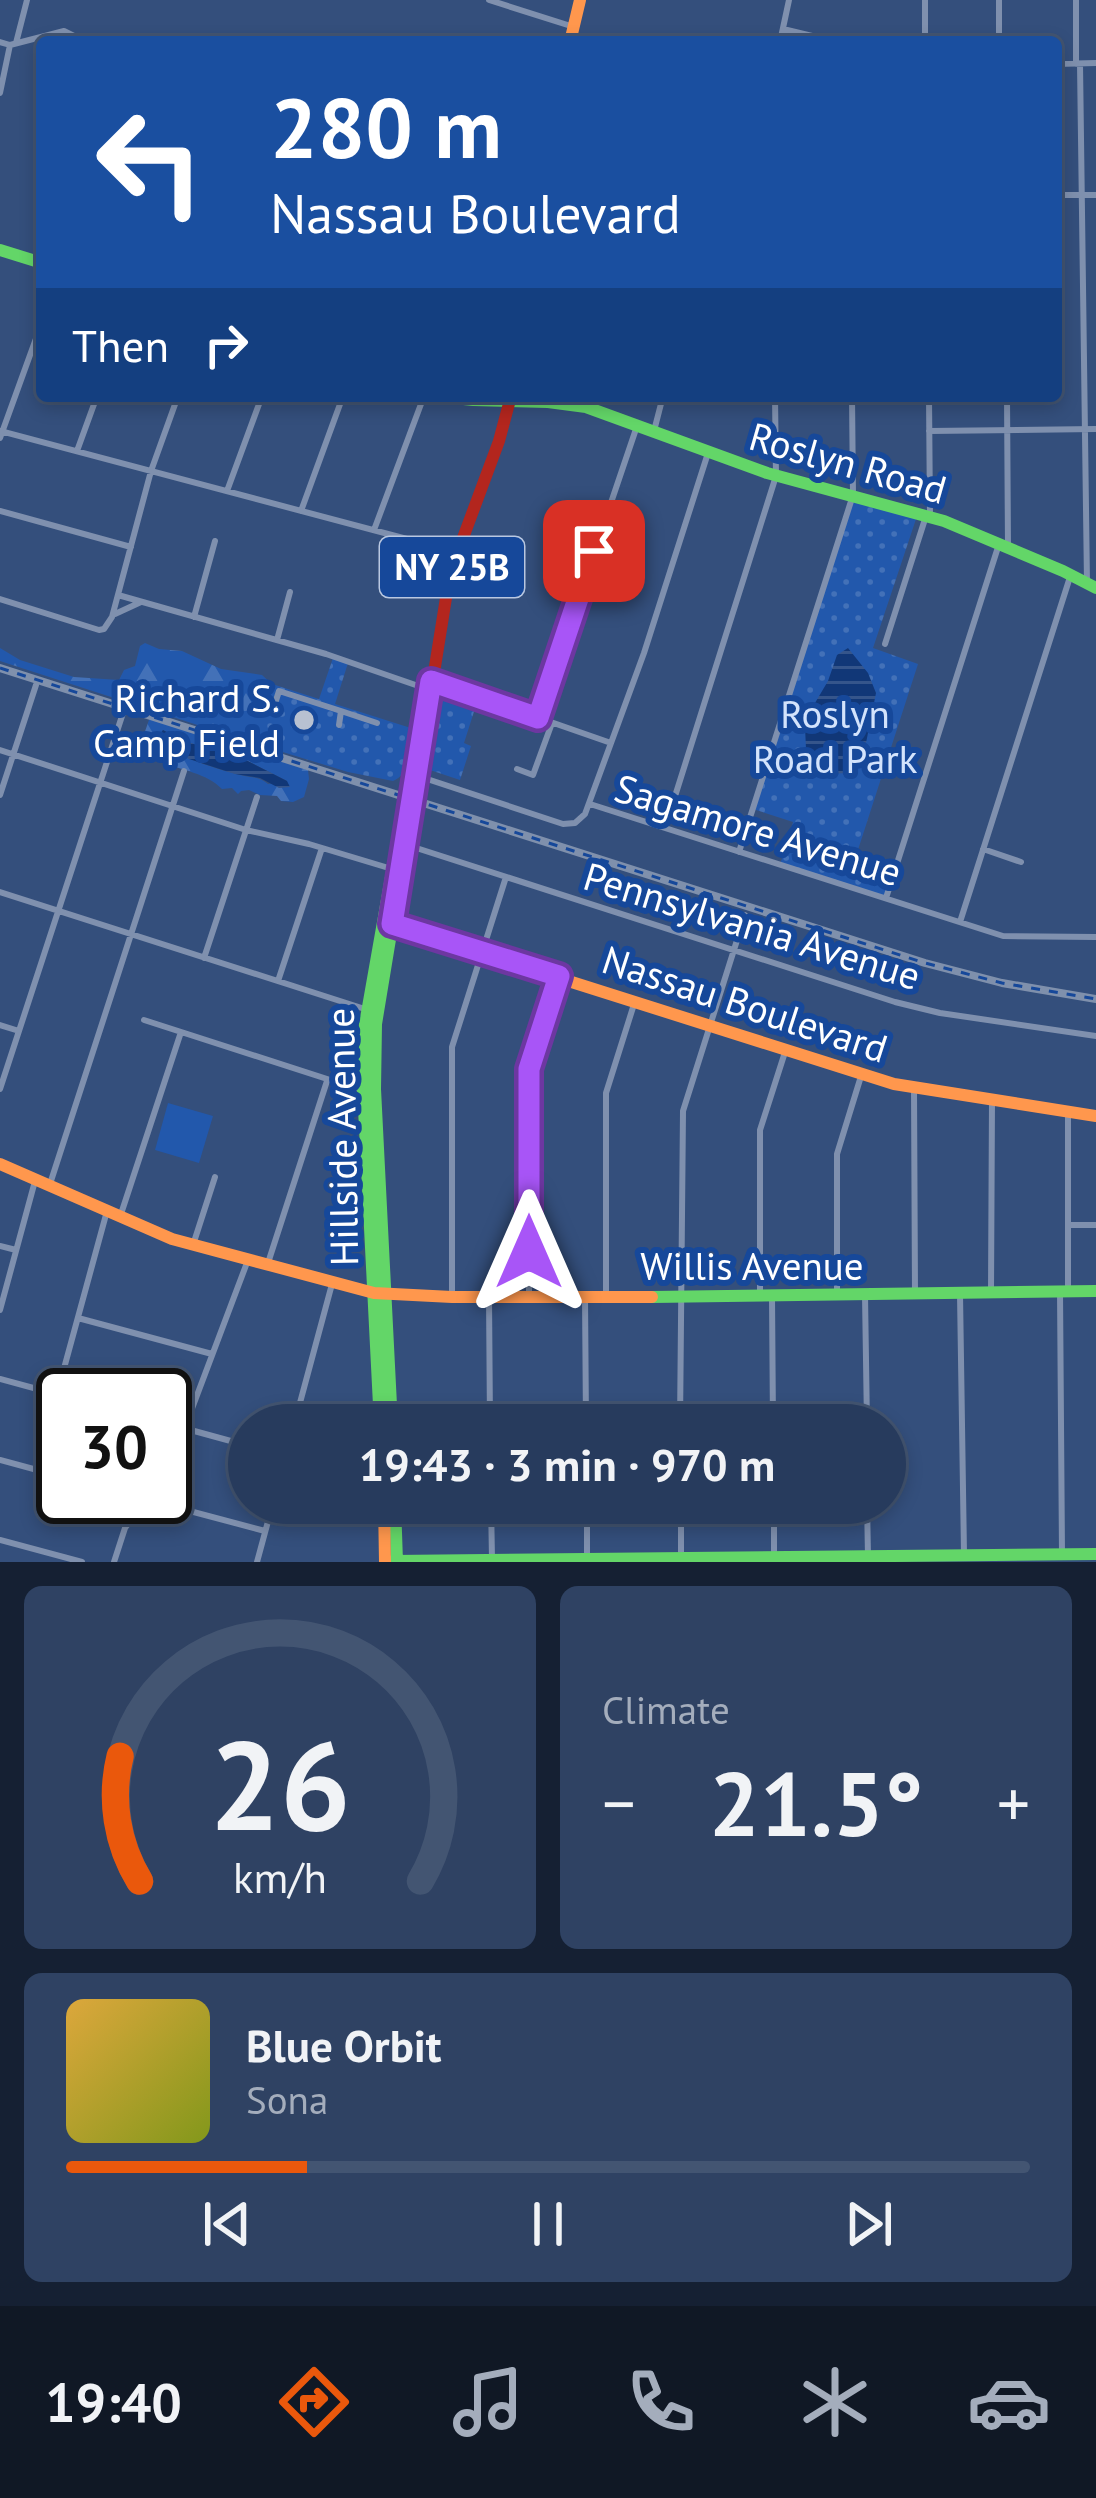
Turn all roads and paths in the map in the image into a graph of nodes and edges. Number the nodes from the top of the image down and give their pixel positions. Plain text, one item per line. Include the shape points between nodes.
1 (27, 0) edge
2 (489, 0) edge
3 (580, 0) edge
4 (789, 0) edge
5 (925, 0) edge
6 (999, 0) edge
7 (1076, 0) edge
8 (574, 27) junction
9 (783, 29) junction
10 (44, 36) edge
11 (74, 36) edge
12 (572, 36) edge
13 (781, 36) edge
14 (806, 36) edge
15 (925, 36) edge
16 (999, 36) edge
17 (36, 38) edge
18 (0, 42) edge
19 (13, 44) junction
20 (1096, 63) edge
21 (1062, 64) edge
22 (1078, 64) junction
23 (0, 93) edge
24 (1062, 195) edge
25 (1082, 195) junction
26 (1096, 195) edge
27 (0, 250) edge
28 (36, 261) edge
29 (36, 338) edge
30 (95, 402) edge
31 (176, 402) edge
32 (260, 402) edge
33 (342, 402) edge
34 (422, 402) edge
35 (509, 402) edge
36 (540, 402) edge
37 (661, 402) edge
38 (776, 402) edge
39 (852, 402) edge
40 (929, 402) edge
41 (1007, 402) edge
42 (637, 425) junction
43 (1084, 429) junction
44 (1096, 429) edge
45 (1008, 430) junction
46 (654, 431) junction
47 (929, 431) junction
48 (1, 433) edge
49 (77, 452) junction
50 (708, 453) junction
51 (151, 471) junction
52 (776, 476) junction
53 (227, 491) junction
54 (853, 495) junction
55 (302, 511) junction
56 (0, 512) edge
57 (928, 516) junction
58 (374, 530) junction
59 (214, 541) dead end
60 (1004, 546) junction
61 (131, 547) junction
62 (456, 552) junction
63 (1071, 574) junction
64 (1091, 585) edge
65 (290, 592) dead end
66 (118, 595) junction
67 (0, 599) edge
68 (143, 602) junction
69 (112, 616) junction
70 (194, 617) junction
71 (277, 640) junction
72 (886, 644) dead end
73 (35, 685) dead end
74 (431, 686) junction
75 (273, 710) dead end
76 (341, 711) junction
77 (123, 712) dead end
78 (538, 718) junction
79 (377, 723) dead end
80 (552, 723) junction
81 (339, 725) dead end
82 (610, 743) junction
83 (0, 750) edge
84 (13, 754) junction
85 (517, 770) dead end
86 (184, 771) dead end
87 (415, 778) junction
88 (100, 782) junction
89 (0, 794) edge
90 (257, 797) dead end
91 (590, 804) junction
92 (173, 806) junction
93 (665, 828) junction
94 (246, 830) junction
95 (401, 844) junction
96 (322, 848) junction
97 (983, 849) junction
98 (739, 852) junction
99 (1021, 862) dead end
100 (397, 870) junction
101 (506, 877) junction
102 (0, 892) edge
103 (886, 898) junction
104 (58, 910) junction
105 (745, 915) dead end
106 (960, 922) junction
107 (387, 923) junction
108 (131, 934) junction
109 (1096, 937) edge
110 (734, 950) junction
111 (482, 952) junction
112 (204, 958) junction
113 (559, 976) junction
114 (278, 982) junction
115 (635, 1001) junction
116 (372, 1011) junction
117 (144, 1020) dead end
118 (0, 1025) edge
119 (710, 1025) junction
120 (19, 1031) junction
121 (181, 1032) junction
122 (1096, 1036) edge
123 (786, 1049) junction
124 (862, 1073) junction
125 (328, 1080) junction
126 (914, 1088) junction
127 (0, 1089) edge
128 (369, 1089) junction
129 (992, 1100) junction
130 (1068, 1112) junction
131 (1096, 1116) edge
132 (0, 1164) edge
133 (215, 1177) dead end
134 (43, 1181) junction
135 (114, 1214) junction
136 (1068, 1226) junction
137 (1096, 1226) edge
138 (193, 1245) junction
139 (0, 1246) edge
140 (16, 1250) junction
141 (248, 1260) junction
142 (267, 1266) junction
143 (332, 1284) junction
144 (1064, 1291) junction
145 (1096, 1291) edge
146 (379, 1293) junction
147 (991, 1293) junction
148 (960, 1294) junction
149 (865, 1295) junction
150 (915, 1295) junction
151 (489, 1296) junction
152 (529, 1296) junction
153 (584, 1296) junction
154 (606, 1296) junction
155 (681, 1296) junction
156 (837, 1296) junction
157 (452, 1297) junction
158 (766, 1297) junction
159 (0, 1310) edge
160 (78, 1318) junction
161 (212, 1354) junction
162 (66, 1368) edge
163 (0, 1378) edge
164 (36, 1388) edge
165 (300, 1404) edge
166 (380, 1404) edge
167 (390, 1404) edge
168 (490, 1404) edge
169 (586, 1404) edge
170 (680, 1404) edge
171 (772, 1404) edge
172 (866, 1404) edge
173 (192, 1407) edge
174 (192, 1430) edge
175 (228, 1440) edge
176 (0, 1460) edge
177 (36, 1470) edge
178 (192, 1511) edge
179 (128, 1524) edge
180 (267, 1524) edge
181 (385, 1524) edge
182 (396, 1524) edge
183 (491, 1524) edge
184 (587, 1524) edge
185 (681, 1524) edge
186 (774, 1524) edge
187 (867, 1524) edge
188 (265, 1532) junction
189 (0, 1540) edge
190 (1062, 1554) junction
191 (1096, 1554) edge
192 (868, 1556) junction
193 (964, 1556) junction
194 (681, 1558) junction
195 (774, 1558) junction
196 (587, 1559) edge
197 (492, 1560) edge
198 (82, 1562) edge
199 (115, 1562) edge
200 (257, 1562) edge
201 (386, 1562) edge
202 (397, 1562) edge

1 - 19 street
2 - 8 street
3 - 8 main road
4 - 9 street
5 - 15 street
6 - 16 street
7 - 22 street
8 - 12 main road
9 - 13 street
9 - 14 street
10 - 11 street
17 - 19 street
18 - 19 street
19 - 23 street
20 - 22 street
21 - 22 street
22 - 25 street
24 - 25 street
25 - 26 street
25 - 43 street
27 - 28 main road
29 - 48 street
30 - 49 street
31 - 51 street
32 - 53 street
33 - 55 street
34 - 58 street
35 - 62 main road, NY 25B
36 - 42 main road, Roslyn Road
37 - 46 street
38 - 52 street
39 - 54 street
40 - 47 street
41 - 45 street
42 - 46 main road, Roslyn Road
42 - 78 street
43 - 44 street
43 - 45 street
43 - 64 street
45 - 47 street
45 - 60 street
46 - 50 main road, Roslyn Road
47 - 57 street
48 - 49 street
49 - 51 street
50 - 52 main road, Roslyn Road
50 - 82 street
51 - 53 street
51 - 61 street
52 - 54 main road, Roslyn Road
52 - 93 street
53 - 55 street
54 - 57 main road, Roslyn Road
54 - 98 street
55 - 58 street
56 - 61 street
57 - 60 main road, Roslyn Road
57 - 72 street
58 - 62 street
59 - 70 street
60 - 63 main road, Roslyn Road
60 - 103 street
61 - 66 street
62 - 74 main road, NY 25B
63 - 64 main road, Roslyn Road
63 - 97 street
65 - 71 street
66 - 68 street
66 - 69 street
67 - 69 street via 98,630
68 - 69 street
68 - 70 street
70 - 71 street
71 - 74 street
73 - 84 street
74 - 78 street
74 - 87 main road, NY 25B
75 - 76 street via 279,691
76 - 79 street
76 - 81 street
77 - 88 street
78 - 80 street
80 - 82 street
80 - 85 street via 533,775
82 - 91 street
83 - 84 street
84 - 88 street
84 - 89 street
86 - 92 street
87 - 91 street, Sagamore Avenue via 567,825
87 - 95 main road, Hillside Avenue / NY 25B
88 - 92 street
88 - 104 street
90 - 94 street
91 - 93 street, Sagamore Avenue
92 - 94 street
92 - 108 street
93 - 98 street, Sagamore Avenue
94 - 96 street
94 - 112 street
95 - 100 main road, Hillside Avenue / NY 25B
95 - 101 street, Pennsylvania Avenue
96 - 100 street
96 - 114 street
97 - 99 street
97 - 106 street
98 - 103 street, Sagamore Avenue
100 - 107 main road, Hillside Avenue / NY 25B
101 - 110 street, Pennsylvania Avenue
101 - 111 street
102 - 104 street
103 - 106 street, Sagamore Avenue
104 - 108 street
104 - 120 street
105 - 110 street
106 - 109 street, Sagamore Avenue via 1006,937
107 - 111 main road, Nassau Boulevard
107 - 116 main road, Hillside Avenue / NY 25B
108 - 112 street
108 - 134 street
110 - 119 street
110 - 122 street, Pennsylvania Avenue via 940,1013
111 - 113 main road, Nassau Boulevard
111 - 157 street via 452,1047
112 - 114 street
113 - 115 main road, Nassau Boulevard
113 - 152 street via 529,1069
114 - 116 street
115 - 119 main road, Nassau Boulevard
115 - 154 street via 606,1093
116 - 128 main road, Hillside Avenue / NY 25B
117 - 121 street
118 - 120 street
119 - 123 main road, Nassau Boulevard
119 - 155 street via 683,1111
120 - 127 street
121 - 125 street
121 - 135 street
123 - 124 main road, Nassau Boulevard
123 - 158 street via 760,1130
124 - 126 main road, Nassau Boulevard
124 - 156 street via 837,1154
125 - 128 street
125 - 142 street
126 - 129 main road, Nassau Boulevard
126 - 150 street
128 - 146 main road, Hillside Avenue / NY 25B
129 - 130 main road, Nassau Boulevard
129 - 147 street
130 - 131 main road, Nassau Boulevard
130 - 136 street
132 - 134 main road, Willis Avenue
133 - 138 street
134 - 135 main road, Willis Avenue
134 - 140 street
135 - 138 main road, Willis Avenue
135 - 160 street
136 - 137 street
136 - 144 street
138 - 141 main road, Willis Avenue
139 - 140 street
140 - 159 street
141 - 142 main road, Willis Avenue
141 - 161 street
142 - 143 main road, Willis Avenue
143 - 146 main road, Willis Avenue
143 - 165 street
144 - 145 main road, Willis Avenue
144 - 147 main road, Willis Avenue
144 - 190 street
146 - 157 main road, Willis Avenue
146 - 166 main road, Hillside Avenue / NY 25B
146 - 167 main road, Hillside Avenue / NY 25B
147 - 148 main road, Willis Avenue
148 - 150 main road, Willis Avenue
148 - 193 street
149 - 150 main road, Willis Avenue
149 - 156 main road, Willis Avenue
149 - 172 street
151 - 152 main road, Willis Avenue
151 - 157 main road, Willis Avenue
151 - 168 street
152 - 153 main road, Willis Avenue
153 - 154 main road, Willis Avenue
153 - 169 street
154 - 155 main road, Willis Avenue
155 - 158 main road, Willis Avenue
155 - 170 street
156 - 158 main road, Willis Avenue
158 - 171 street
160 - 161 street
160 - 162 street
161 - 173 street
163 - 164 street
174 - 175 street
176 - 177 street
178 - 188 street
179 - 199 street
180 - 188 street
181 - 201 main road
182 - 202 main road
183 - 197 street
184 - 196 street
185 - 194 street
186 - 195 street
187 - 192 street
188 - 200 street
189 - 198 street
190 - 191 main road
190 - 193 main road
192 - 193 main road
192 - 195 main road
194 - 195 main road
194 - 196 main road
196 - 197 main road
197 - 202 main road
201 - 202 main road

